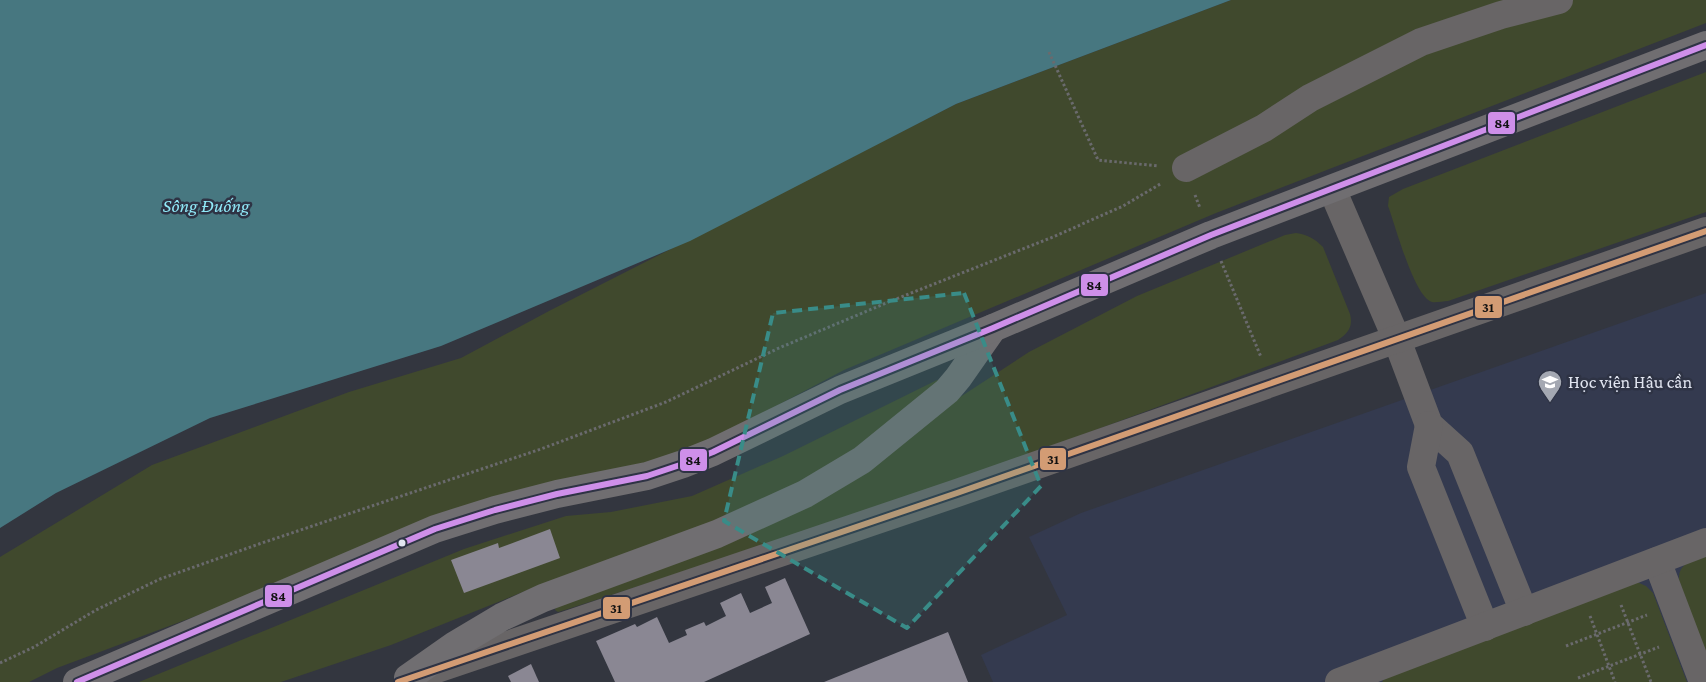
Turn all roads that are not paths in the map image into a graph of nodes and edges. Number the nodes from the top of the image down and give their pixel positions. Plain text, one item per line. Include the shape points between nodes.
1 (1560, 0) edge
2 (1706, 46) edge
3 (1186, 168) road end
4 (1332, 189) junction
5 (1706, 231) edge
6 (993, 328) junction
7 (1396, 340) junction
8 (1428, 424) junction
9 (1706, 542) edge
10 (1657, 561) junction
11 (1524, 612) junction
12 (1485, 626) junction
13 (403, 680) edge
14 (1348, 680) edge
15 (77, 682) edge
16 (1703, 682) edge

1 - 3 street via 1501,15 1421,42 1310,98 1264,128
2 - 4 main road
4 - 6 main road via 1210,235
4 - 7 street
5 - 7 street
6 - 13 main road via 947,391 849,468 805,494 717,534 543,598 502,617
6 - 15 main road via 840,390 683,464 647,476 495,510 435,529
7 - 8 street
7 - 13 street
8 - 11 street via 1460,453
8 - 12 street via 1421,467
9 - 10 street
10 - 11 street
10 - 16 street
11 - 12 street
12 - 14 street

